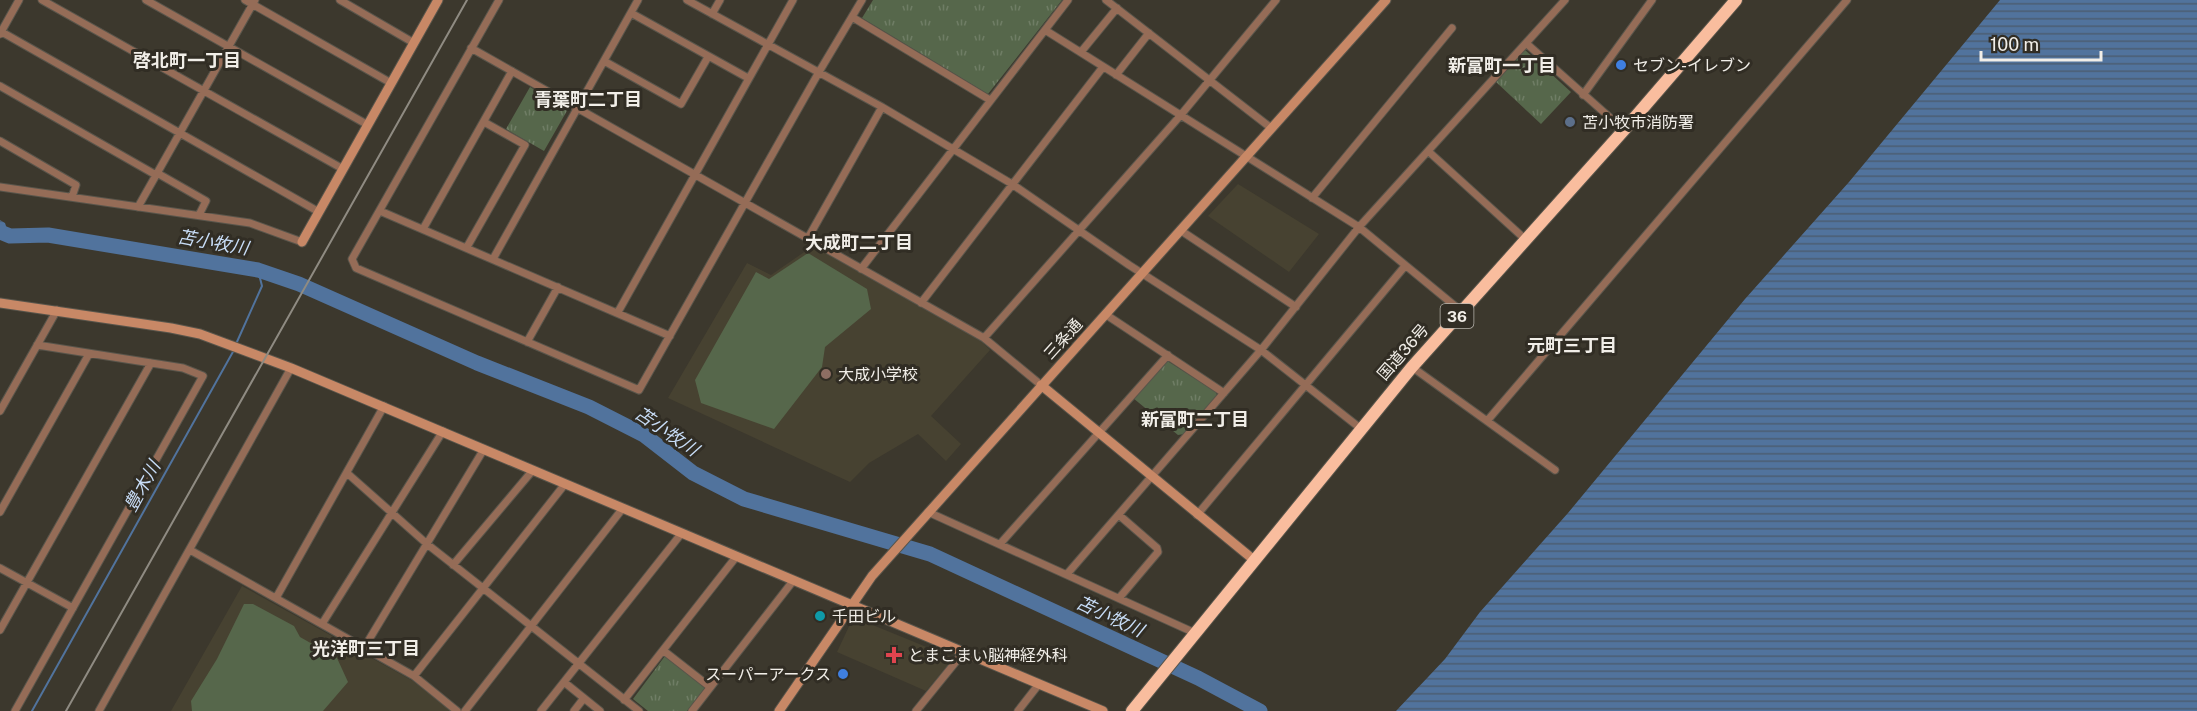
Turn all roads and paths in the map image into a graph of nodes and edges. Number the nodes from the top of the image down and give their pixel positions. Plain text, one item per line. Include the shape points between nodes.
1 (19, 0) edge
2 (42, 0) edge
3 (146, 0) edge
4 (245, 0) edge
5 (340, 0) edge
6 (438, 0) edge
7 (499, 0) edge
8 (638, 0) edge
9 (687, 0) edge
10 (720, 0) edge
11 (793, 0) edge
12 (862, 0) edge
13 (1068, 0) edge
14 (1106, 0) edge
15 (1386, 0) edge
16 (1565, 0) edge
17 (1652, 0) edge
18 (1736, 0) edge
19 (1847, 0) edge
20 (254, 2) edge
21 (1272, 2) edge
22 (1117, 8) junction
23 (631, 13) junction
24 (712, 14) junction
25 (852, 17) junction
26 (1452, 28) dead end
27 (1045, 30) junction
28 (0, 33) edge
29 (1149, 33) junction
30 (414, 43) junction
31 (1526, 43) junction
32 (768, 44) junction
33 (229, 46) junction
34 (471, 48) junction
35 (1080, 52) junction
36 (708, 57) junction
37 (604, 61) junction
38 (1103, 67) junction
39 (512, 71) junction
40 (819, 72) junction
41 (1116, 75) junction
42 (748, 78) junction
43 (1209, 80) junction
44 (391, 83) junction
45 (0, 86) edge
46 (204, 90) junction
47 (1583, 95) junction
48 (990, 100) junction
49 (882, 107) junction
50 (578, 108) junction
51 (1180, 116) junction
52 (484, 122) junction
53 (368, 125) junction
54 (1271, 128) junction
55 (1624, 130) junction
56 (180, 132) junction
57 (0, 141) edge
58 (954, 148) junction
59 (1428, 151) junction
60 (1247, 157) junction
61 (344, 169) junction
62 (157, 174) junction
63 (695, 174) junction
64 (1012, 184) junction
65 (0, 187) edge
66 (72, 197) junction
67 (1312, 198) junction
68 (746, 202) junction
69 (138, 207) junction
70 (380, 211) junction
71 (319, 212) junction
72 (199, 215) junction
73 (1359, 227) junction
74 (423, 229) junction
75 (1079, 230) junction
76 (1180, 230) junction
77 (808, 238) junction
78 (1526, 240) junction
79 (302, 242) joint
80 (467, 247) junction
81 (493, 258) junction
82 (1405, 266) junction
83 (861, 269) junction
84 (1142, 273) junction
85 (558, 287) junction
86 (0, 303) edge
87 (921, 303) junction
88 (1296, 307) junction
89 (57, 310) junction
90 (1461, 311) junction
91 (618, 312) junction
92 (1105, 315) junction
93 (670, 336) junction
94 (984, 338) junction
95 (527, 342) junction
96 (37, 345) junction
97 (1262, 350) junction
98 (89, 354) junction
99 (1168, 355) junction
100 (150, 363) junction
101 (1412, 366) junction
102 (291, 368) junction
103 (1041, 385) junction
104 (1306, 385) junction
105 (1224, 393) junction
106 (384, 406) junction
107 (0, 411) edge
108 (1487, 421) junction
109 (1360, 428) junction
110 (443, 431) junction
111 (1098, 432) junction
112 (484, 449) junction
113 (533, 470) junction
114 (1555, 470) dead end
115 (347, 473) junction
116 (1152, 476) junction
117 (565, 484) junction
118 (623, 508) junction
119 (0, 512) edge
120 (928, 512) junction
121 (392, 514) junction
122 (1119, 515) junction
123 (1197, 515) junction
124 (681, 534) junction
125 (428, 544) junction
126 (1000, 544) junction
127 (190, 550) junction
128 (736, 557) junction
129 (1254, 560) junction
130 (453, 565) junction
131 (0, 568) edge
132 (1068, 573) junction
133 (793, 581) junction
134 (26, 583) junction
135 (483, 589) junction
136 (1120, 597) junction
137 (276, 598) junction
138 (851, 605) junction
139 (73, 608) junction
140 (322, 624) junction
141 (530, 626) junction
142 (0, 630) edge
143 (1192, 637) junction
144 (364, 648) junction
145 (664, 651) junction
146 (963, 653) junction
147 (578, 664) junction
148 (414, 676) junction
149 (564, 682) junction
150 (1039, 684) junction
151 (710, 687) junction
152 (584, 698) junction
153 (624, 700) junction
154 (781, 710) edge
155 (15, 711) edge
156 (99, 711) edge
157 (457, 711) edge
158 (465, 711) edge
159 (541, 711) edge
160 (574, 711) edge
161 (600, 711) edge
162 (639, 711) edge
163 (692, 711) edge
164 (916, 711) edge
165 (1018, 711) edge
166 (1103, 711) edge
167 (1132, 711) edge

1 - 28 street
2 - 46 street
3 - 33 street
4 - 20 street
5 - 30 street
6 - 30 street
7 - 34 street
8 - 23 street
9 - 24 street
10 - 24 street
11 - 32 street
12 - 25 street
13 - 27 street
14 - 22 street
15 - 54 street, 三条通
16 - 31 street
17 - 47 street
18 - 55 highway, 国道36号 / 36
19 - 108 street
20 - 33 street
20 - 44 street
21 - 43 street
22 - 29 street
22 - 35 street
23 - 36 street
23 - 37 street
24 - 32 street
25 - 40 street
25 - 48 street
26 - 67 street
27 - 35 street
27 - 48 street
28 - 56 street
29 - 41 street
29 - 43 street
30 - 44 street
31 - 47 street
31 - 59 street
32 - 40 street
32 - 42 street
33 - 46 street
33 - 53 street
34 - 39 street
34 - 70 street
35 - 38 street
36 - 37 street via 681,104
36 - 42 street
37 - 50 street
38 - 41 street
38 - 64 street
39 - 50 street
39 - 52 street
40 - 49 street
40 - 68 street
41 - 51 street
42 - 63 street
43 - 51 street
43 - 54 street
44 - 53 street
45 - 62 street
46 - 56 street
46 - 61 street
47 - 55 street
48 - 58 street
49 - 58 street
49 - 77 street
50 - 63 street
50 - 81 street
51 - 60 street
51 - 75 street
52 - 74 street
52 - 80 street via 525,145
53 - 61 street
54 - 60 street, 三条通
55 - 78 highway, 国道36号 / 36
56 - 62 street
56 - 71 street
57 - 66 street via 76,185
58 - 64 street
58 - 83 street
59 - 73 street
59 - 78 street
60 - 67 street
60 - 76 street, 三条通
61 - 71 street
62 - 69 street
62 - 72 street via 206,201
63 - 68 street
63 - 91 street
64 - 75 street
64 - 87 street
65 - 66 street
66 - 69 street
67 - 73 street
68 - 77 street
68 - 93 street
69 - 72 street
70 - 74 street
70 - 95 street via 352,259 356,268
71 - 79 street
72 - 79 street via 260,225
73 - 82 street
73 - 88 street
74 - 80 street
75 - 84 street
75 - 94 street
76 - 84 street, 三条通
76 - 88 street
77 - 83 street
78 - 90 highway, 国道36号 / 36
80 - 81 street
81 - 85 street
82 - 90 street
82 - 104 street
83 - 87 street
84 - 92 street, 三条通
84 - 97 street
85 - 91 street
85 - 95 street
86 - 89 street
87 - 94 street
88 - 97 street
89 - 96 street
89 - 102 street via 171,327
90 - 101 highway, 国道36号 / 36
91 - 93 street
92 - 99 street
92 - 103 street, 三条通
93 - 95 street via 639,390
94 - 103 street
96 - 98 street
96 - 107 street
97 - 104 street
97 - 105 street
98 - 100 street
98 - 119 street
99 - 105 street
99 - 111 street
100 - 134 street
100 - 139 street via 183,368 203,376
101 - 108 street
101 - 109 highway, 国道36号 / 36
102 - 106 street
102 - 127 street
103 - 111 street
103 - 120 street, 三条通
104 - 109 street
104 - 123 street
105 - 116 street
106 - 110 street
106 - 115 street
108 - 114 street
109 - 129 highway, 国道36号 / 36
110 - 112 street
110 - 121 street
111 - 116 street
111 - 126 street
112 - 113 street
112 - 125 street
113 - 117 street
113 - 130 street
115 - 121 street
115 - 137 street
116 - 122 street
116 - 123 street
117 - 118 street
117 - 135 street
118 - 124 street
118 - 141 street
120 - 126 street
120 - 138 street, 三条通
121 - 125 street
121 - 140 street
122 - 132 street
122 - 136 street via 1158,552
123 - 129 street
124 - 128 street
124 - 147 street
125 - 130 street
125 - 144 street
126 - 132 street
127 - 137 street
127 - 156 street
128 - 133 street
128 - 145 street
129 - 143 highway, 国道36号 / 36
130 - 135 street
131 - 134 street
132 - 136 street
133 - 138 street
133 - 151 street
134 - 139 street
134 - 142 street
135 - 141 street
135 - 148 street
136 - 143 street
137 - 140 street
138 - 146 street
138 - 154 street, 三条通
139 - 155 street
140 - 144 street
141 - 147 street
141 - 158 street
143 - 167 highway, 国道36号 / 36
144 - 148 street
145 - 151 street
145 - 153 street
146 - 150 street
146 - 164 street
147 - 149 street
147 - 153 street
148 - 157 street
149 - 152 street
149 - 159 street
150 - 165 street
150 - 166 street
151 - 163 street
152 - 160 street
152 - 161 street
153 - 162 street

